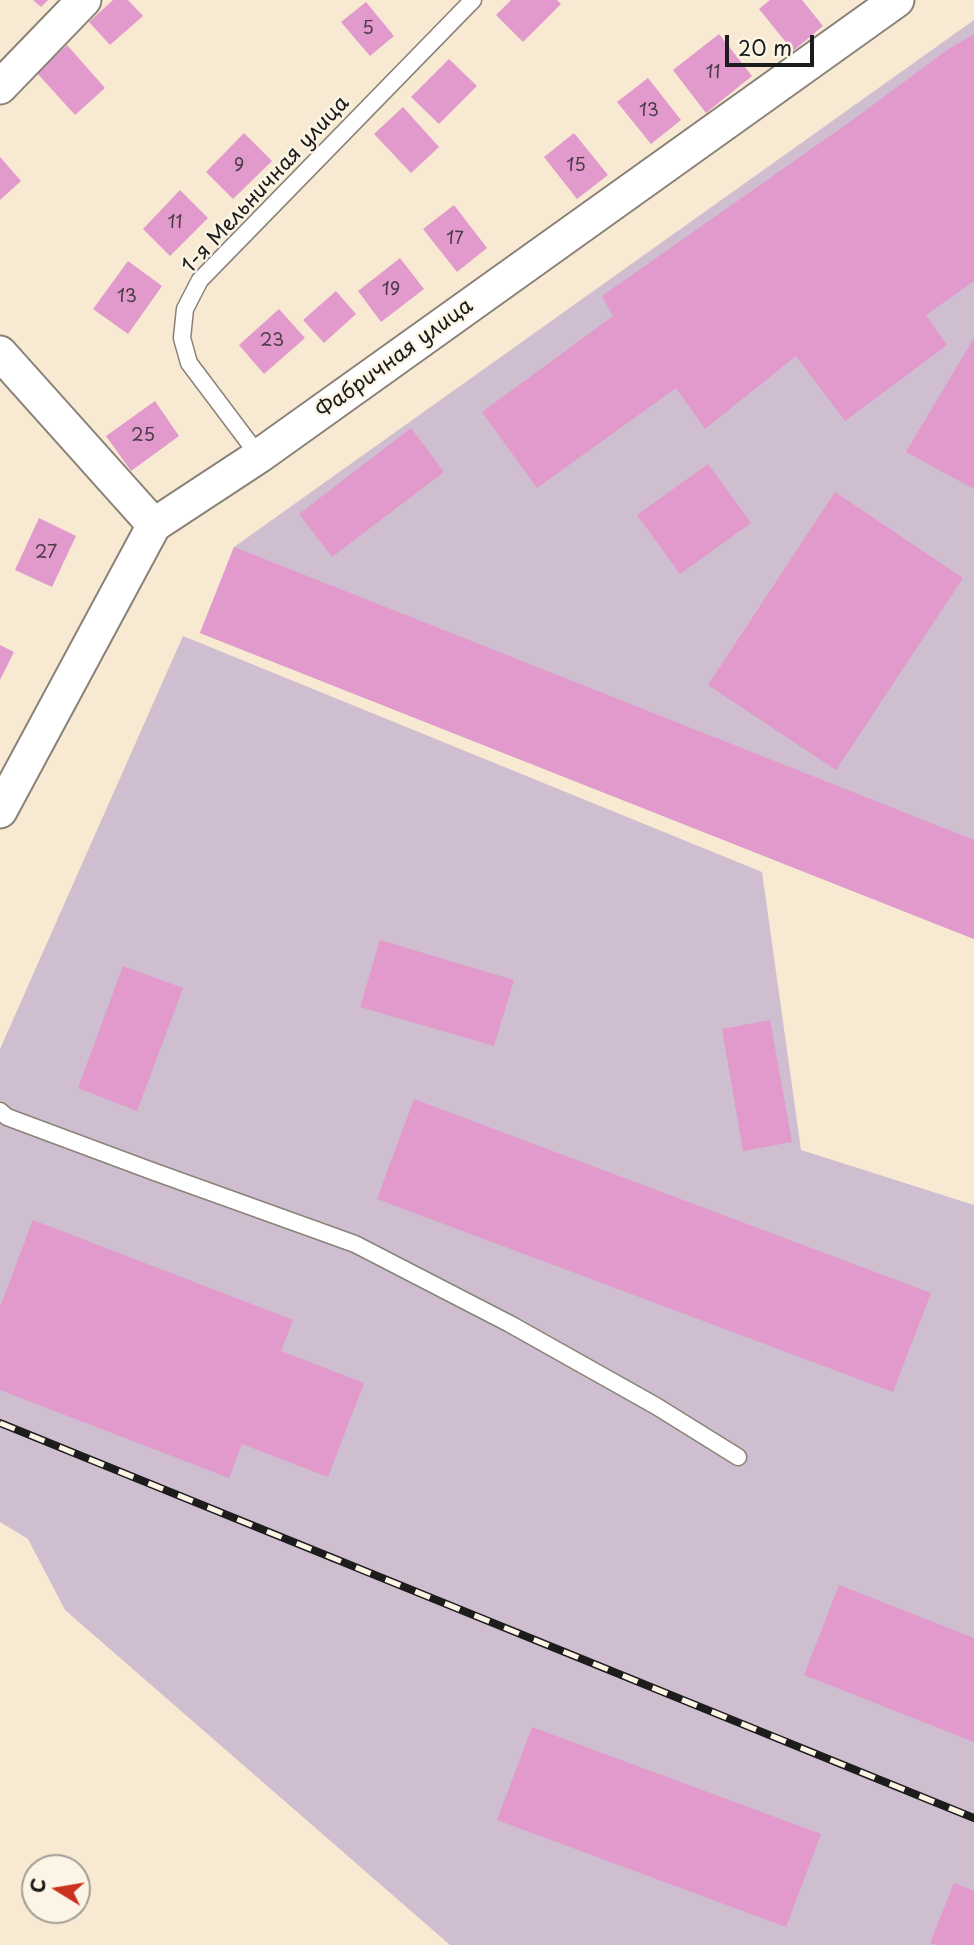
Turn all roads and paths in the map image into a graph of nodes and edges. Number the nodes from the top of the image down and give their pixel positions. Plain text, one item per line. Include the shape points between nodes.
1 (84, 0) edge
2 (473, 0) edge
3 (897, 0) edge
4 (0, 87) edge
5 (0, 353) edge
6 (258, 456) junction
7 (154, 525) junction
8 (0, 811) edge
9 (0, 1111) edge
10 (738, 1457) dead end

1 - 4 street
2 - 6 lane, 1-я Мельничная улица via 200,280 185,309 182,338 189,363
3 - 6 street, Фабричная улица
5 - 7 street
6 - 7 street, Фабричная улица
7 - 8 street, Фабричная улица
9 - 10 lane via 355,1244 510,1324

